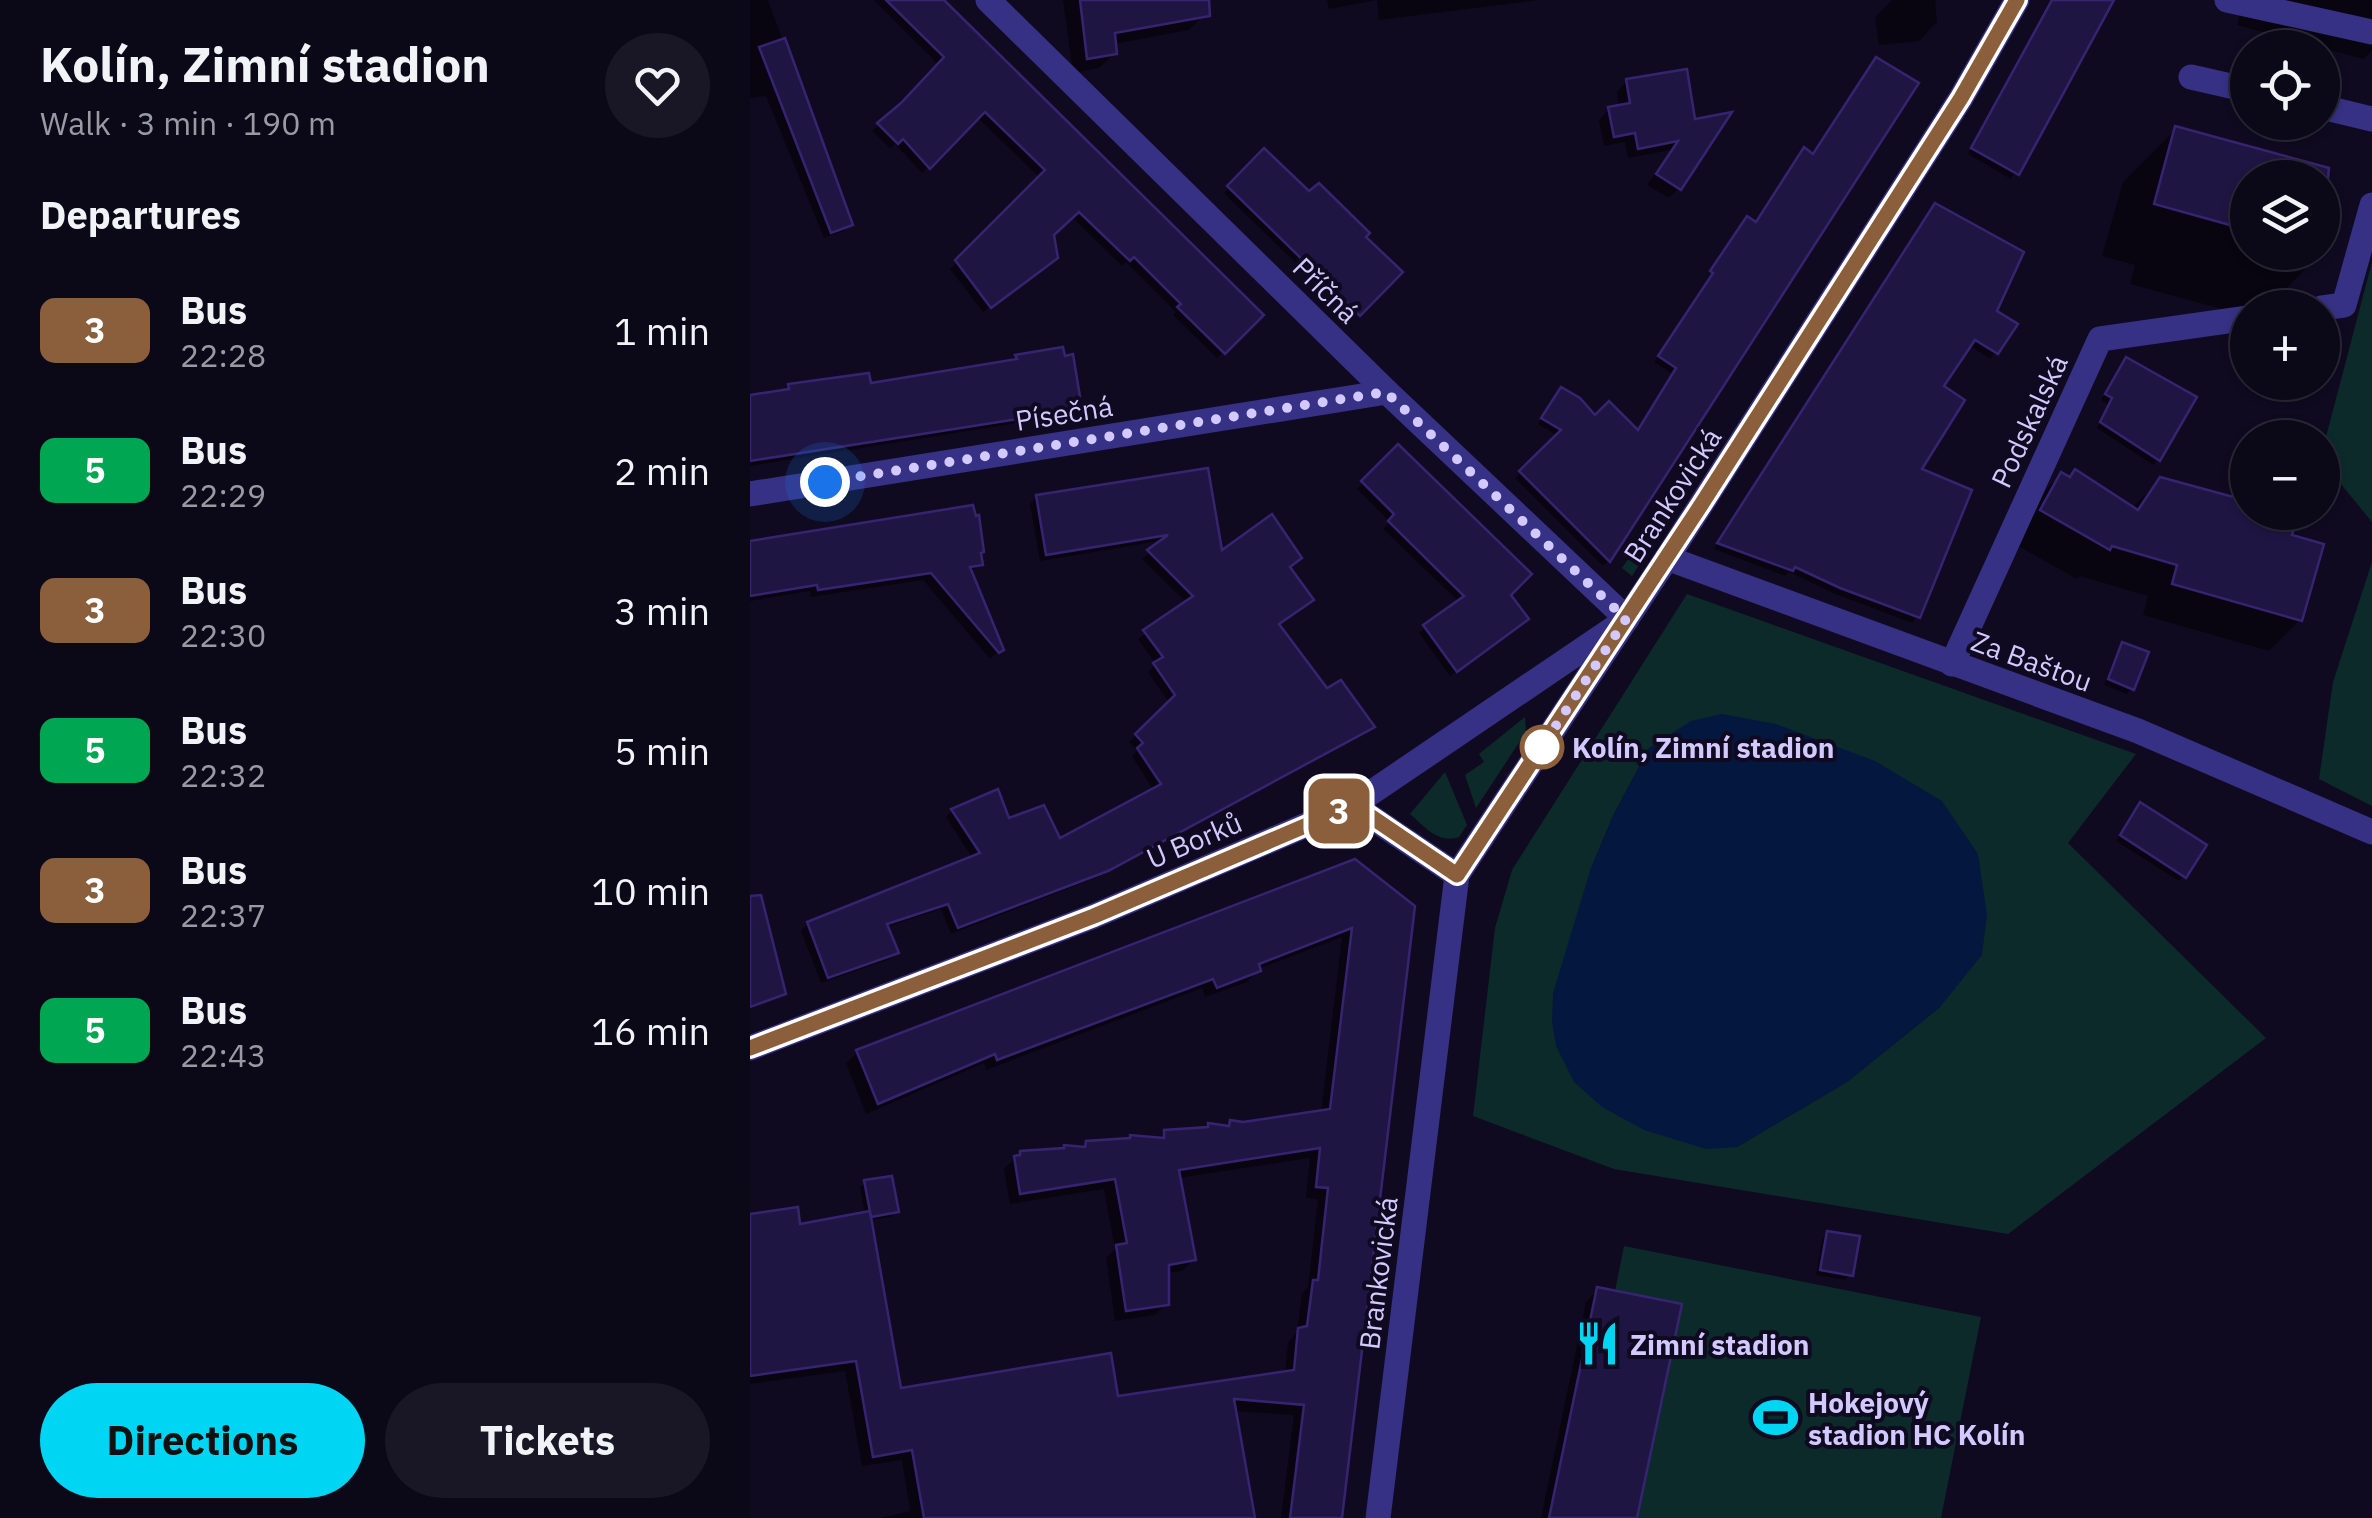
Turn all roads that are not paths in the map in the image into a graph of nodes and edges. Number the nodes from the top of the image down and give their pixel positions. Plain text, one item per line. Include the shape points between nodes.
1 (988, 0) edge
2 (2017, 0) edge
3 (2228, 0) edge
4 (2372, 32) edge
5 (2191, 77) dead end
6 (2230, 86) edge
7 (2340, 111) edge
8 (2372, 118) edge
9 (2372, 205) edge
10 (2340, 306) edge
11 (2230, 320) edge
12 (1386, 392) junction
13 (750, 494) edge
14 (1667, 558) junction
15 (1626, 619) junction
16 (1952, 664) junction
17 (1354, 805) junction
18 (2372, 832) edge
19 (1457, 875) junction
20 (750, 1048) edge
21 (1378, 1518) edge

1 - 12 street, Příčná
2 - 14 street, Brankovická
3 - 4 street
5 - 6 street
7 - 8 street
9 - 10 street
11 - 16 street, Podskalská via 2100,338
12 - 13 street, Písečná
12 - 15 street, Příčná
14 - 15 street, Brankovická
14 - 16 street, Za Baštou
15 - 17 street, U Borků
15 - 19 street, Brankovická
16 - 18 street, Za Baštou via 2138,731
17 - 19 street
17 - 20 street, U Borků via 1094,916
19 - 21 street, Brankovická

